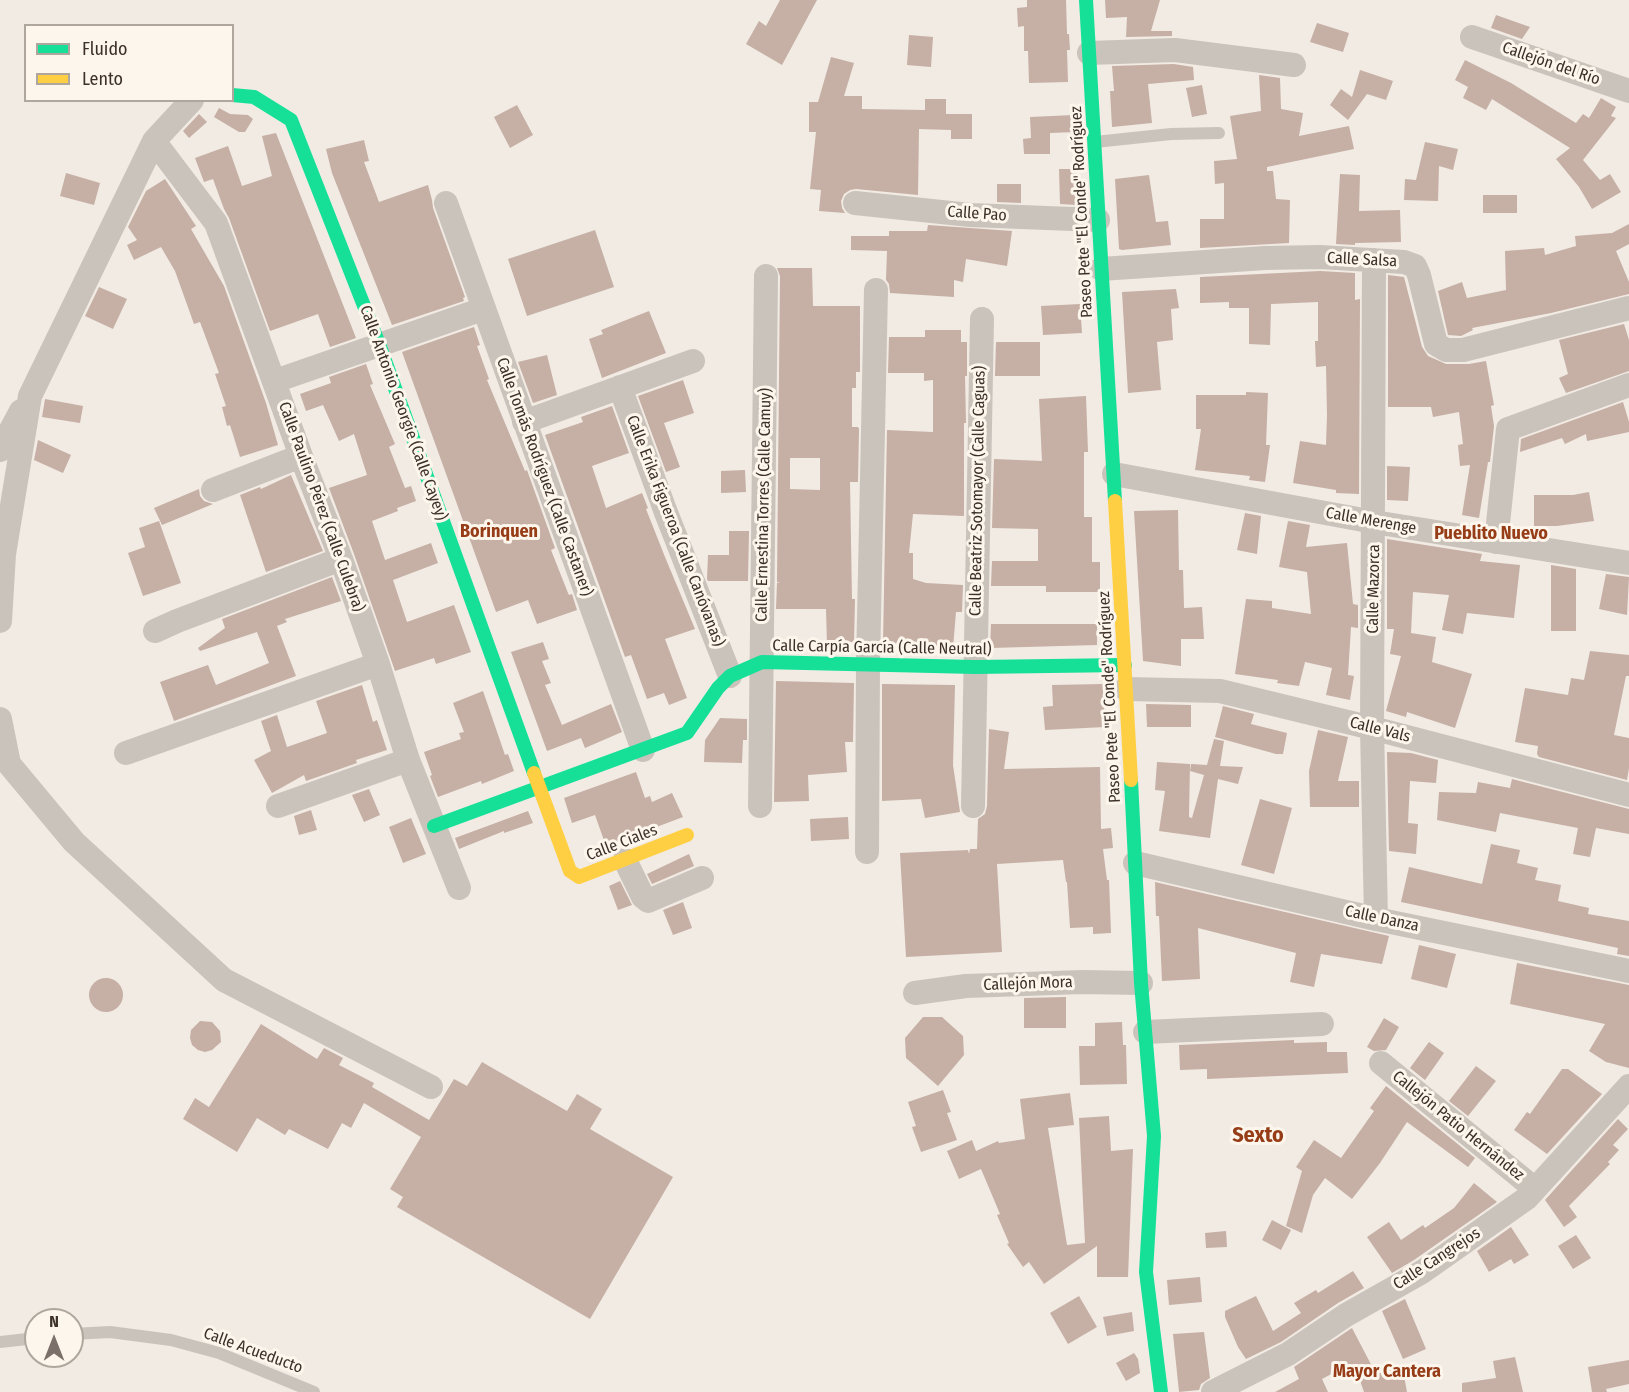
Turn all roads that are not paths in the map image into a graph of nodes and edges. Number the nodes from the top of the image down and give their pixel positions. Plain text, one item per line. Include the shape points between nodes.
1 (1086, 0) edge
2 (1472, 37) dead end
3 (1089, 53) junction
4 (1294, 65) dead end
5 (1629, 91) edge
6 (234, 94) edge
7 (190, 102) edge
8 (1219, 133) dead end
9 (154, 141) junction
10 (1094, 142) junction
11 (446, 203) dead end
12 (855, 203) dead end
13 (1098, 219) junction
14 (1374, 260) junction
15 (1101, 269) junction
16 (766, 276) dead end
17 (876, 291) dead end
18 (1629, 308) edge
19 (483, 309) junction
20 (982, 319) dead end
21 (379, 344) junction
22 (693, 360) dead end
23 (275, 381) junction
24 (1629, 386) edge
25 (620, 387) junction
26 (30, 396) junction
27 (524, 422) junction
28 (0, 450) edge
29 (301, 456) junction
30 (1114, 474) junction
31 (213, 490) dead end
32 (1374, 522) junction
33 (1496, 542) junction
34 (341, 559) junction
35 (1629, 563) edge
36 (0, 621) edge
37 (155, 631) dead end
38 (762, 662) junction
39 (378, 664) junction
40 (868, 664) junction
41 (1125, 665) junction
42 (975, 667) junction
43 (730, 676) junction
44 (1126, 689) junction
45 (0, 719) edge
46 (1372, 728) junction
47 (643, 750) junction
48 (126, 753) dead end
49 (408, 760) junction
50 (539, 788) junction
51 (1629, 795) edge
52 (278, 806) dead end
53 (760, 806) dead end
54 (973, 806) dead end
55 (434, 826) junction
56 (687, 835) dead end
57 (867, 852) dead end
58 (625, 860) junction
59 (1135, 863) junction
60 (570, 871) joint
61 (702, 878) dead end
62 (459, 888) dead end
63 (1376, 919) junction
64 (1629, 970) edge
65 (1141, 983) junction
66 (915, 993) dead end
67 (1322, 1024) dead end
68 (1145, 1032) junction
69 (1381, 1063) dead end
70 (1629, 1086) edge
71 (431, 1087) dead end
72 (1535, 1189) junction
73 (84, 1333) edge
74 (24, 1339) edge
75 (0, 1342) edge
76 (314, 1392) edge
77 (1161, 1392) edge
78 (1213, 1392) edge

1 - 3 street, Paseo Pete "El Conde" Rodríguez
2 - 5 street, Callejón del Río
3 - 4 street via 1175,50
3 - 10 street, Paseo Pete "El Conde" Rodríguez
6 - 21 street, Calle Antonio Georgie (Calle Cayey) via 254,97 291,120
7 - 9 street
8 - 10 lane
9 - 23 street, Calle Paulino Pérez (Calle Culebra) via 216,223
9 - 26 street
10 - 13 street, Paseo Pete "El Conde" Rodríguez
11 - 19 street, Calle Tomás Rodríguez (Calle Castaner)
12 - 13 street, Calle Pao via 970,215
13 - 15 street, Paseo Pete "El Conde" Rodríguez
14 - 15 street, Calle Salsa via 1265,258
14 - 18 street, Calle Salsa via 1415,266 1436,344 1446,350 1463,350
14 - 32 street, Calle Mazorca
15 - 30 street, Paseo Pete "El Conde" Rodríguez
16 - 38 street, Calle Ernestina Torres (Calle Camuy)
17 - 40 street
19 - 21 street
19 - 27 street, Calle Tomás Rodríguez (Calle Castaner)
20 - 42 street, Calle Beatriz Sotomayor (Calle Caguas)
21 - 23 street
21 - 50 street, Calle Antonio Georgie (Calle Cayey)
22 - 25 street
23 - 29 street, Calle Paulino Pérez (Calle Culebra)
24 - 33 street via 1508,429
25 - 27 street
25 - 43 street, Calle Erika Figueroa (Calle Canóvanas)
26 - 28 street
26 - 36 street via 4,554
27 - 47 street, Calle Tomás Rodríguez (Calle Castaner)
29 - 31 street
29 - 34 street, Calle Paulino Pérez (Calle Culebra)
30 - 32 street, Calle Merenge
30 - 41 street, Paseo Pete "El Conde" Rodríguez
32 - 33 street, Calle Merenge
32 - 46 street, Calle Mazorca
33 - 35 street, Calle Merenge
34 - 37 street
34 - 39 street, Calle Paulino Pérez (Calle Culebra)
38 - 40 street, Calle Carpía García (Calle Neutral)
38 - 43 street, Calle Carpía García (Calle Neutral)
38 - 53 street, Calle Ernestina Torres (Calle Camuy)
39 - 48 street
39 - 49 street, Calle Paulino Pérez (Calle Culebra)
40 - 42 street, Calle Carpía García (Calle Neutral)
40 - 57 street
41 - 42 street, Calle Carpía García (Calle Neutral)
41 - 44 street, Paseo Pete "El Conde" Rodríguez
42 - 54 street, Calle Beatriz Sotomayor (Calle Caguas)
43 - 47 street, Calle Carpía García (Calle Neutral) via 687,733
44 - 46 street, Calle Vals via 1220,691
44 - 59 street, Paseo Pete "El Conde" Rodríguez
45 - 71 street via 9,764 74,842 224,980
46 - 51 street, Calle Vals
46 - 63 street, Calle Mazorca
47 - 50 street, Calle Carpía García (Calle Neutral)
49 - 52 street
49 - 55 street, Calle Paulino Pérez (Calle Culebra)
50 - 55 street, Calle Carpía García (Calle Neutral)
50 - 60 street, Calle Antonio Georgie (Calle Cayey)
55 - 62 street, Calle Paulino Pérez (Calle Culebra)
56 - 58 street, Calle Ciales
58 - 60 street, Calle Ciales via 579,877
58 - 61 street via 648,901
59 - 63 street, Calle Danza
59 - 65 street, Paseo Pete "El Conde" Rodríguez
63 - 64 street, Calle Danza
65 - 66 street, Callejón Mora via 966,986
65 - 68 street, Paseo Pete "El Conde" Rodríguez
67 - 68 street
68 - 77 street, Paseo Pete "El Conde" Rodríguez via 1154,1136 1146,1272
69 - 72 street, Callejón Patio Hernández
70 - 72 street, Calle Cangrejos
72 - 78 street, Calle Cangrejos via 1422,1272 1288,1354
73 - 76 lane, Calle Acueducto via 110,1332 171,1340 219,1353
74 - 75 lane

